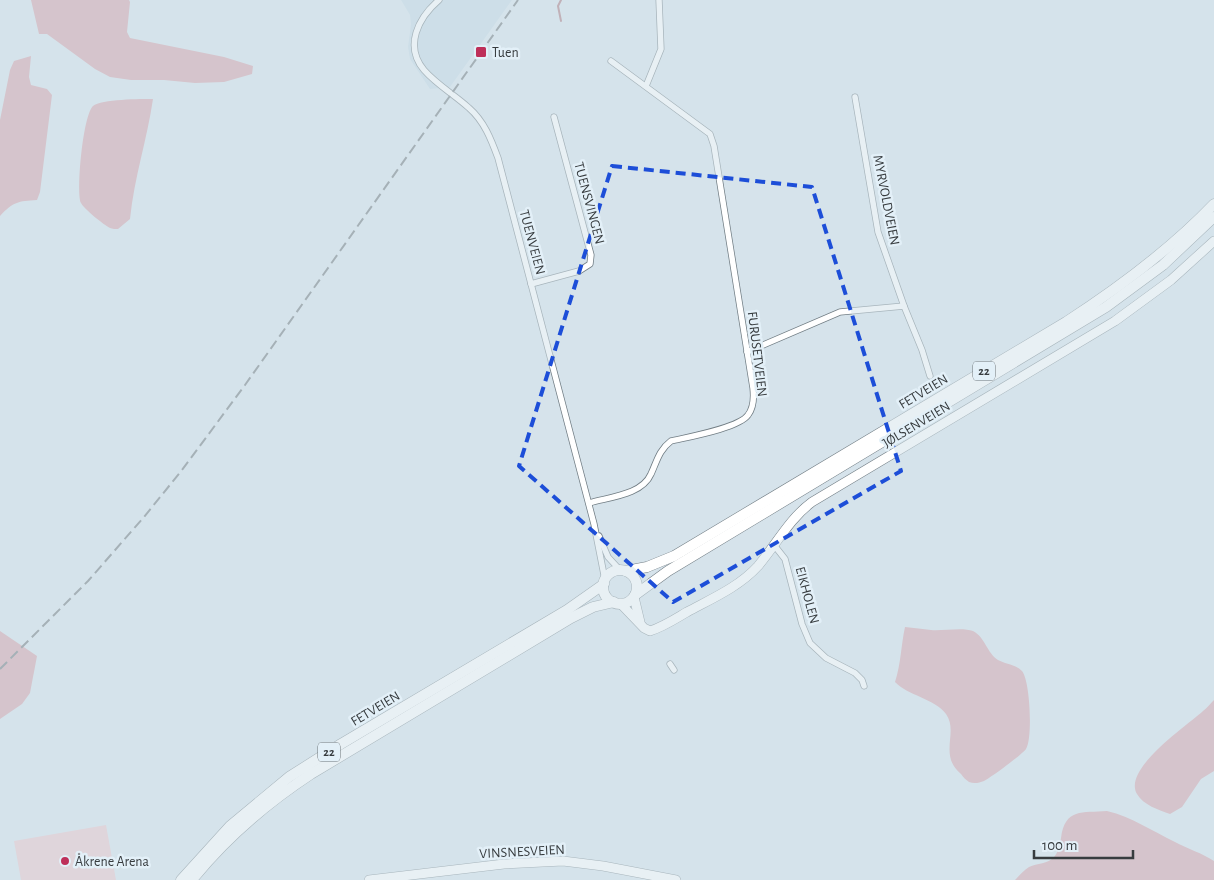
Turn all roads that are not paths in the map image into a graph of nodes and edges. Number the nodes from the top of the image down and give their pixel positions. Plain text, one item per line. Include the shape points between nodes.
1 (440, 0) edge
2 (659, 0) edge
3 (611, 61) dead end
4 (646, 86) junction
5 (855, 96) dead end
6 (554, 117) dead end
7 (1214, 204) edge
8 (1214, 217) edge
9 (1214, 241) edge
10 (531, 284) junction
11 (904, 306) junction
12 (747, 352) junction
13 (930, 376) dead end
14 (589, 503) junction
15 (594, 524) junction
16 (774, 545) junction
17 (623, 571) junction
18 (604, 582) junction
19 (634, 596) junction
20 (617, 603) junction
21 (641, 625) junction
22 (670, 664) dead end
23 (674, 670) dead end
24 (864, 686) dead end
25 (180, 880) edge
26 (192, 880) edge
27 (369, 880) edge
28 (676, 880) edge

1 - 10 street, TUENVEIEN via 418,26 414,38 416,57 424,70 470,108 485,128 498,158
2 - 4 street via 661,50
3 - 4 street, FURUSETVEIEN
4 - 12 street, FURUSETVEIEN via 710,134
5 - 11 street, MYRVOLDVEIEN via 878,232
6 - 10 street, TUENSVINGEN via 591,255 590,264 579,271
7 - 17 highway, FETVEIEN / 22 via 1157,258 1066,322 680,553 656,565
8 - 19 highway, FETVEIEN / 22 via 1163,265 1106,307 668,571
9 - 16 main road, JØLSENVEIEN via 1171,280 1115,321 812,502 796,516
10 - 14 street, TUENVEIEN
11 - 12 street via 840,312
11 - 13 street, MYRVOLDVEIEN
12 - 14 street, FURUSETVEIEN via 753,394 746,417 730,426 671,441 663,448 646,483 635,490
14 - 15 street, TUENVEIEN
15 - 17 street, TUENVEIEN via 608,557
15 - 18 street, TUENVEIEN
16 - 21 main road, JØLSENVEIEN via 752,572 730,588 656,629 648,631
16 - 24 street, EIKHOLEN via 785,559 810,643 826,658 855,672
17 - 18 highway, 22 via 611,573
17 - 19 highway via 630,573 636,581
18 - 20 highway via 606,595
18 - 25 highway, FETVEIEN / 22 via 567,610 289,777 230,826
19 - 20 highway, 22 via 628,602
19 - 21 main road
20 - 21 main road
20 - 26 highway, FETVEIEN / 22 via 593,608 571,618 311,774 245,824
22 - 23 street
27 - 28 main road, VINSNESVEIEN via 504,864 564,861

